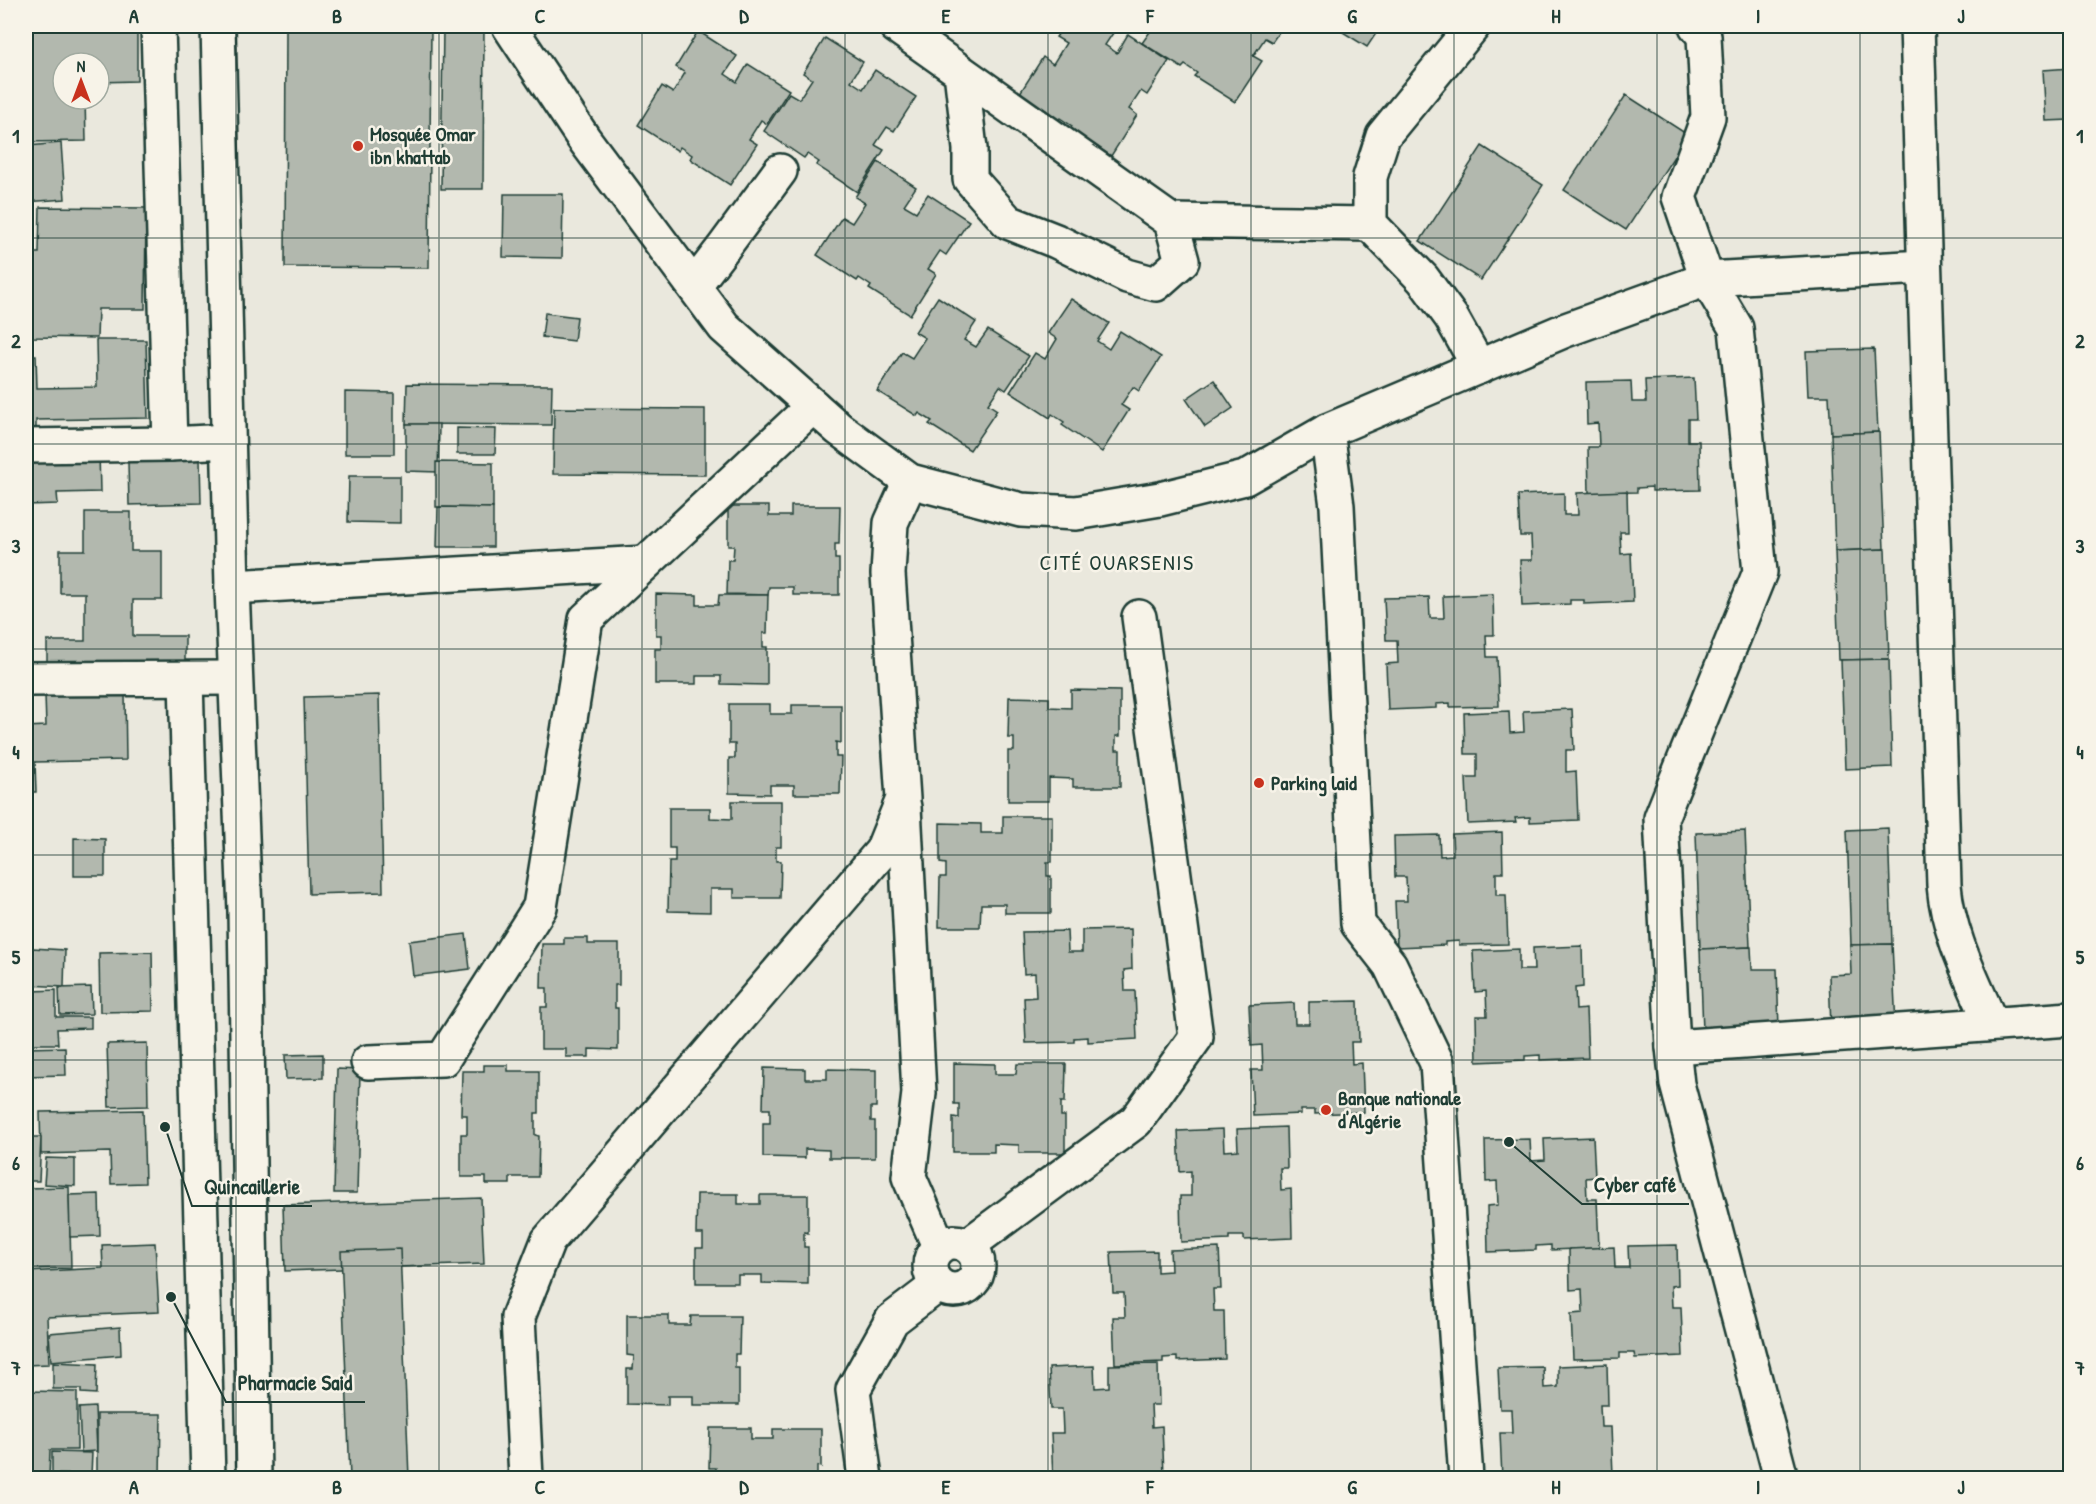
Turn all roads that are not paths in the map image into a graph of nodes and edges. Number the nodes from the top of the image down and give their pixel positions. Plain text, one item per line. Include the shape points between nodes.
1 (158, 26) edge
2 (218, 26) edge
3 (509, 26) edge
4 (896, 26) edge
5 (1473, 26) edge
6 (1696, 26) edge
7 (1917, 26) edge
8 (961, 72) junction
9 (780, 171) dead end
10 (1171, 221) junction
11 (1370, 224) junction
12 (1924, 267) junction
13 (1707, 279) junction
14 (694, 285) junction
15 (1479, 367) junction
16 (813, 406) junction
17 (1327, 431) junction
18 (228, 441) junction
19 (170, 444) junction
20 (26, 446) edge
21 (910, 481) junction
22 (645, 563) junction
23 (232, 587) junction
24 (1139, 618) dead end
25 (235, 678) junction
26 (26, 679) edge
27 (186, 679) junction
28 (903, 799) junction
29 (2070, 1019) edge
30 (1990, 1023) junction
31 (1673, 1047) junction
32 (368, 1062) dead end
33 (953, 1246) junction
34 (208, 1479) edge
35 (254, 1479) edge
36 (526, 1479) edge
37 (865, 1479) edge
38 (1466, 1479) edge
39 (1781, 1479) edge

1 - 19 street
2 - 18 street
3 - 14 street via 584,139
4 - 8 street
5 - 11 street via 1383,136 1370,177
6 - 13 street via 1704,36 1708,117 1679,197
7 - 12 street
8 - 10 street
8 - 10 street via 970,179 1008,222 1127,276 1156,284 1182,261
9 - 14 street
10 - 11 street
11 - 15 street via 1423,279
12 - 13 street
12 - 30 street via 1946,904 1955,938
13 - 15 street via 1563,331
13 - 31 street via 1736,328 1760,572 1661,818
14 - 16 street via 724,327
15 - 17 street
16 - 21 street
16 - 22 street
17 - 21 street via 1245,478 1160,499 1076,513 1021,510
17 - 38 street via 1336,506 1358,924 1390,965 1437,1063
18 - 19 street
18 - 23 street
19 - 20 street
21 - 28 street via 891,524 888,574
22 - 23 street
22 - 32 street via 586,619 540,907 443,1059
23 - 25 street
24 - 33 street via 1196,1037 1136,1121
25 - 27 street
25 - 35 street via 245,911
26 - 27 street
27 - 34 street
28 - 33 street via 919,1094 909,1177
28 - 36 street via 882,851 548,1241 518,1317
29 - 30 street
30 - 31 street
31 - 39 street via 1677,1084
33 - 37 street via 931,1256 930,1271 938,1285 892,1320 852,1390

